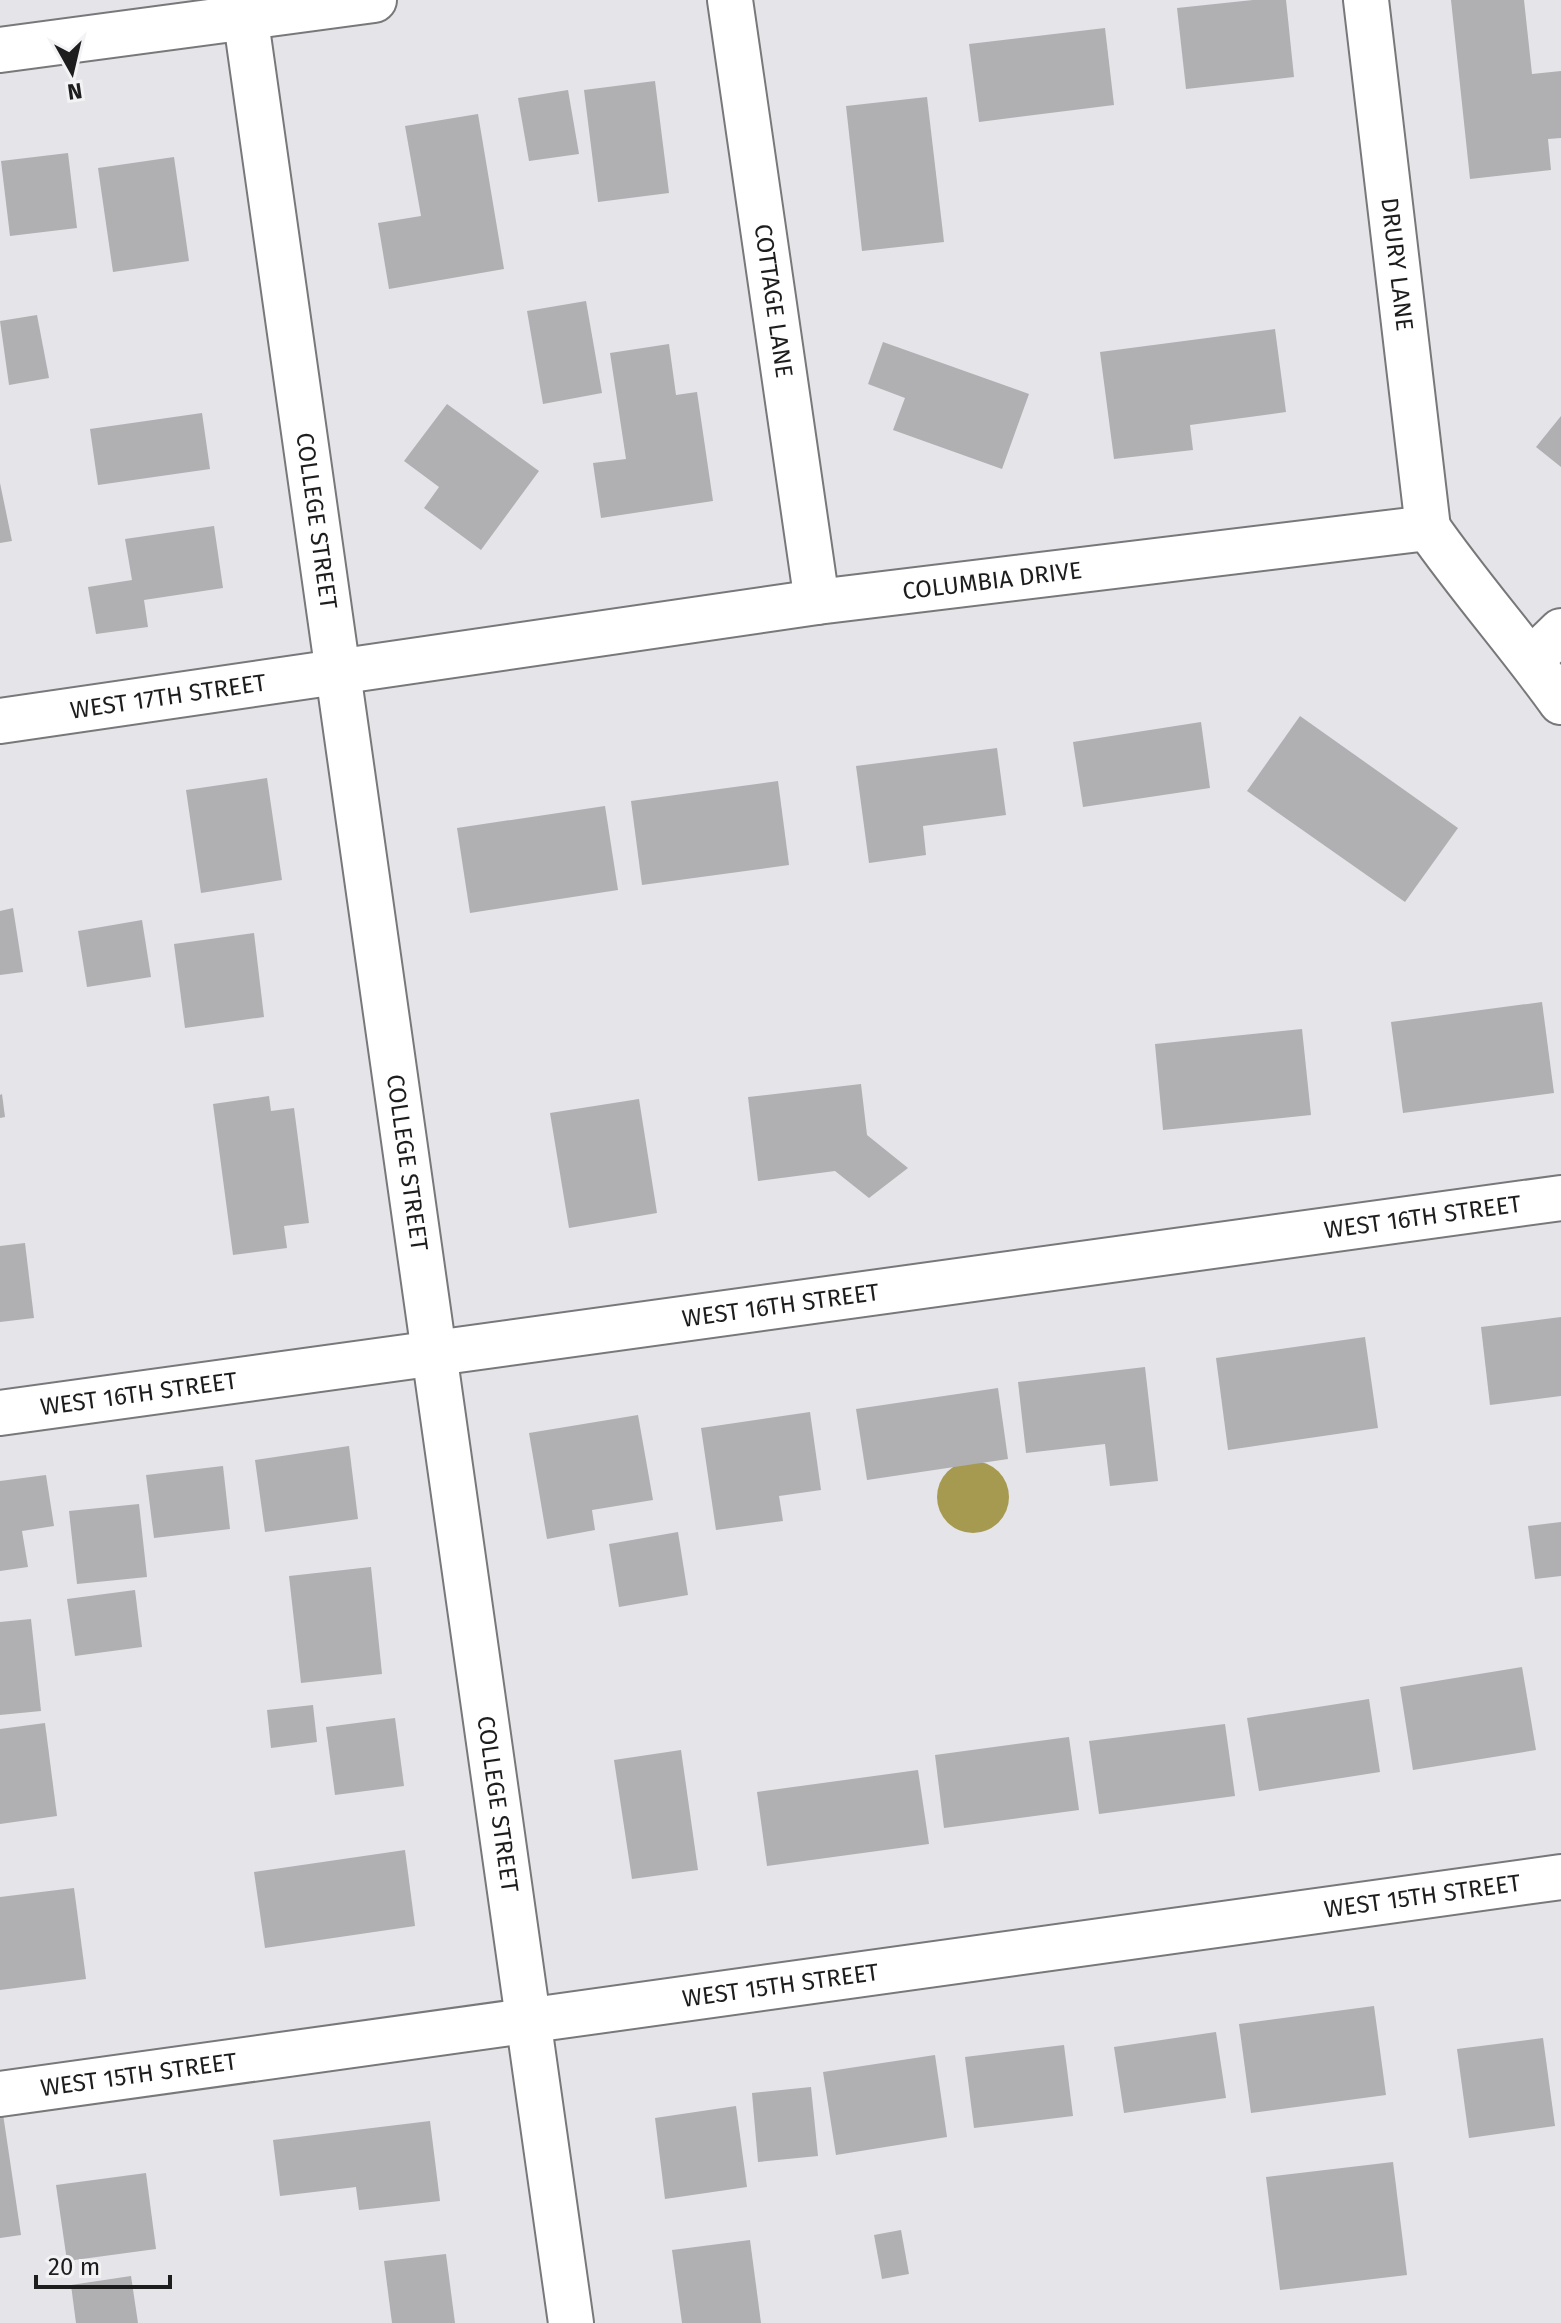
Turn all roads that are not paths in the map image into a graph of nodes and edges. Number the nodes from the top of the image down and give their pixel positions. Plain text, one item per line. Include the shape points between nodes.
1 (374, 0) edge
2 (730, 0) edge
3 (1366, 0) edge
4 (245, 9) edge
5 (0, 50) edge
6 (1428, 528) junction
7 (817, 602) junction
8 (1546, 645) edge
9 (338, 673) junction
10 (1561, 702) edge
11 (0, 721) edge
12 (1561, 1198) edge
13 (434, 1353) junction
14 (0, 1413) edge
15 (1561, 1877) edge
16 (529, 2021) junction
17 (0, 2094) edge
18 (571, 2323) edge

1 - 4 street
2 - 7 street, COTTAGE LANE
3 - 6 street, DRURY LANE
4 - 5 street
4 - 9 street, COLLEGE STREET
6 - 7 street, COLUMBIA DRIVE
6 - 8 street via 1472,591
7 - 9 street, COLUMBIA DRIVE
8 - 10 street
9 - 11 street, WEST 17TH STREET
9 - 13 street, COLLEGE STREET
12 - 13 street, WEST 16TH STREET
13 - 14 street, WEST 16TH STREET
13 - 16 street, COLLEGE STREET
15 - 16 street, WEST 15TH STREET
16 - 17 street, WEST 15TH STREET
16 - 18 street, COLLEGE STREET

